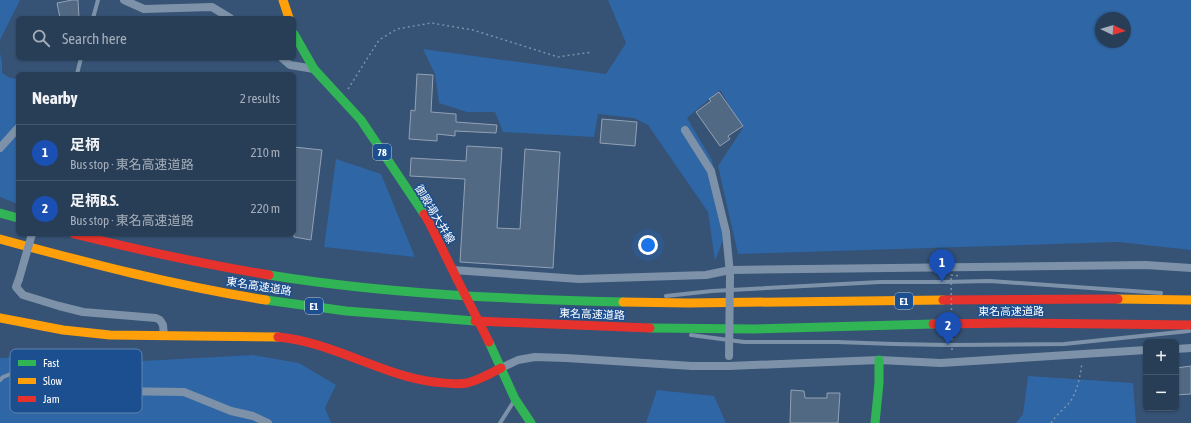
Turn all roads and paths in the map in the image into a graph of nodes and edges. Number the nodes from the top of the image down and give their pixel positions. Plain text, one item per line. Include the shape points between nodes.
1 (98, 0) edge
2 (124, 0) edge
3 (283, 0) edge
4 (94, 16) edge
5 (227, 16) edge
6 (288, 16) edge
7 (296, 39) edge
8 (592, 52) dead end
9 (80, 60) edge
10 (284, 60) edge
11 (314, 69) junction
12 (78, 72) edge
13 (342, 99) junction
14 (16, 130) edge
15 (685, 130) dead end
16 (0, 148) edge
17 (0, 214) edge
18 (16, 218) edge
19 (31, 236) edge
20 (81, 236) edge
21 (0, 239) edge
22 (1191, 268) edge
23 (453, 270) junction
24 (730, 273) junction
25 (961, 276) dead end
26 (1169, 294) dead end
27 (1176, 294) dead end
28 (1191, 296) edge
29 (664, 297) dead end
30 (656, 298) dead end
31 (1191, 300) edge
32 (616, 302) junction
33 (0, 318) edge
34 (1191, 325) edge
35 (634, 327) junction
36 (1191, 331) edge
37 (681, 334) dead end
38 (689, 335) dead end
39 (164, 336) junction
40 (1191, 348) edge
41 (1179, 349) edge
42 (952, 350) dead end
43 (1143, 350) edge
44 (1085, 353) junction
45 (879, 360) junction
46 (729, 366) junction
47 (501, 368) junction
48 (10, 374) edge
49 (0, 380) edge
50 (142, 391) edge
51 (515, 398) junction
52 (268, 423) edge
53 (500, 423) edge
54 (532, 423) edge
55 (875, 423) edge
56 (1051, 423) edge

1 - 4 lane
2 - 5 street via 144,9 212,7
3 - 6 main road
7 - 11 main road, 御殿場大井線 / 78
8 - 13 path via 558,57 474,30 431,23 397,29 379,40
9 - 12 lane
10 - 11 street via 290,65
11 - 13 main road, 御殿場大井線 / 78
13 - 23 main road, 御殿場大井線 / 78 via 361,120 430,224
14 - 16 street
15 - 24 street via 711,171 726,232
17 - 18 main road
19 - 39 street, bridge via 16,287 24,295 83,312 156,318 163,325
20 - 32 main road, 東名高速道路 / E1 via 201,264 298,279 423,293
21 - 35 main road, 東名高速道路 / E1 via 163,281 295,304 439,319
22 - 24 street via 1146,265
23 - 24 street via 579,279
23 - 47 main road, 御殿場大井線 / 78, bridge
24 - 46 street, bridge
25 - 42 path, bridge via 951,275
26 - 29 lane via 990,281 880,282 712,291
27 - 28 lane
30 - 32 lane
31 - 32 main road, 東名高速道路 / E1
33 - 39 main road via 83,332
34 - 35 main road, 東名高速道路 / E1 via 989,322 797,328
35 - 37 lane
36 - 38 lane via 1064,344 744,342
39 - 47 main road via 275,336 325,348 389,372 439,383 466,382
40 - 41 street
43 - 44 street
44 - 45 street via 941,363
44 - 56 path via 1077,388
45 - 46 street
45 - 55 main road
46 - 47 street via 535,357 518,360
47 - 51 main road, 御殿場大井線 / 78
48 - 49 lane
50 - 52 street via 184,392
51 - 53 lane
51 - 54 main road, 御殿場大井線 / 78

